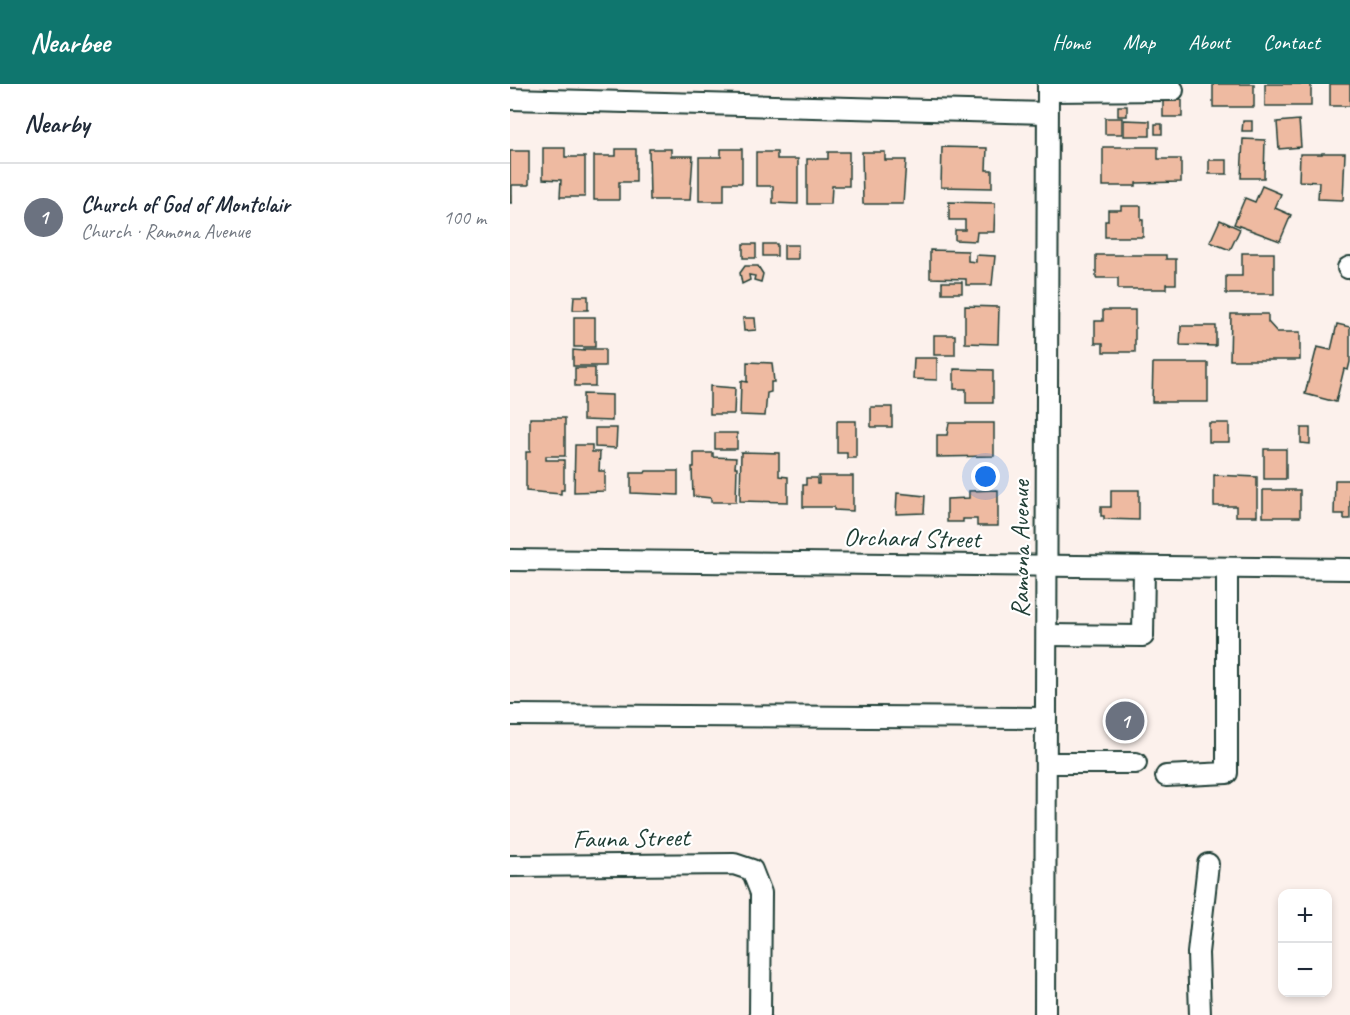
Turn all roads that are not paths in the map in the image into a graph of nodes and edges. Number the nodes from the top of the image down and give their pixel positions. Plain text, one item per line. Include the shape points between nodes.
1 (1048, 88) edge
2 (1173, 90) dead end
3 (510, 99) edge
4 (1047, 113) junction
5 (510, 560) edge
6 (1047, 566) junction
7 (1144, 567) junction
8 (1227, 568) junction
9 (1350, 569) edge
10 (1047, 635) junction
11 (510, 715) edge
12 (1046, 718) junction
13 (1046, 763) junction
14 (1136, 763) dead end
15 (1166, 776) dead end
16 (1208, 864) dead end
17 (510, 866) edge
18 (760, 1015) edge
19 (1045, 1015) edge
20 (1200, 1015) edge

1 - 2 street
1 - 4 street, Ramona Avenue
3 - 4 street
4 - 6 street, Ramona Avenue
5 - 6 street, Orchard Street
6 - 7 street, Orchard Street
6 - 10 street, Ramona Avenue
7 - 8 street, Orchard Street
7 - 10 street via 1143,636
8 - 9 street, Orchard Street
8 - 15 street via 1227,773
10 - 12 street, Ramona Avenue
11 - 12 street
12 - 13 street, Ramona Avenue
13 - 14 street
13 - 19 street, Ramona Avenue
16 - 20 street via 1198,953
17 - 18 street, Fauna Street via 734,864 752,870 761,893

